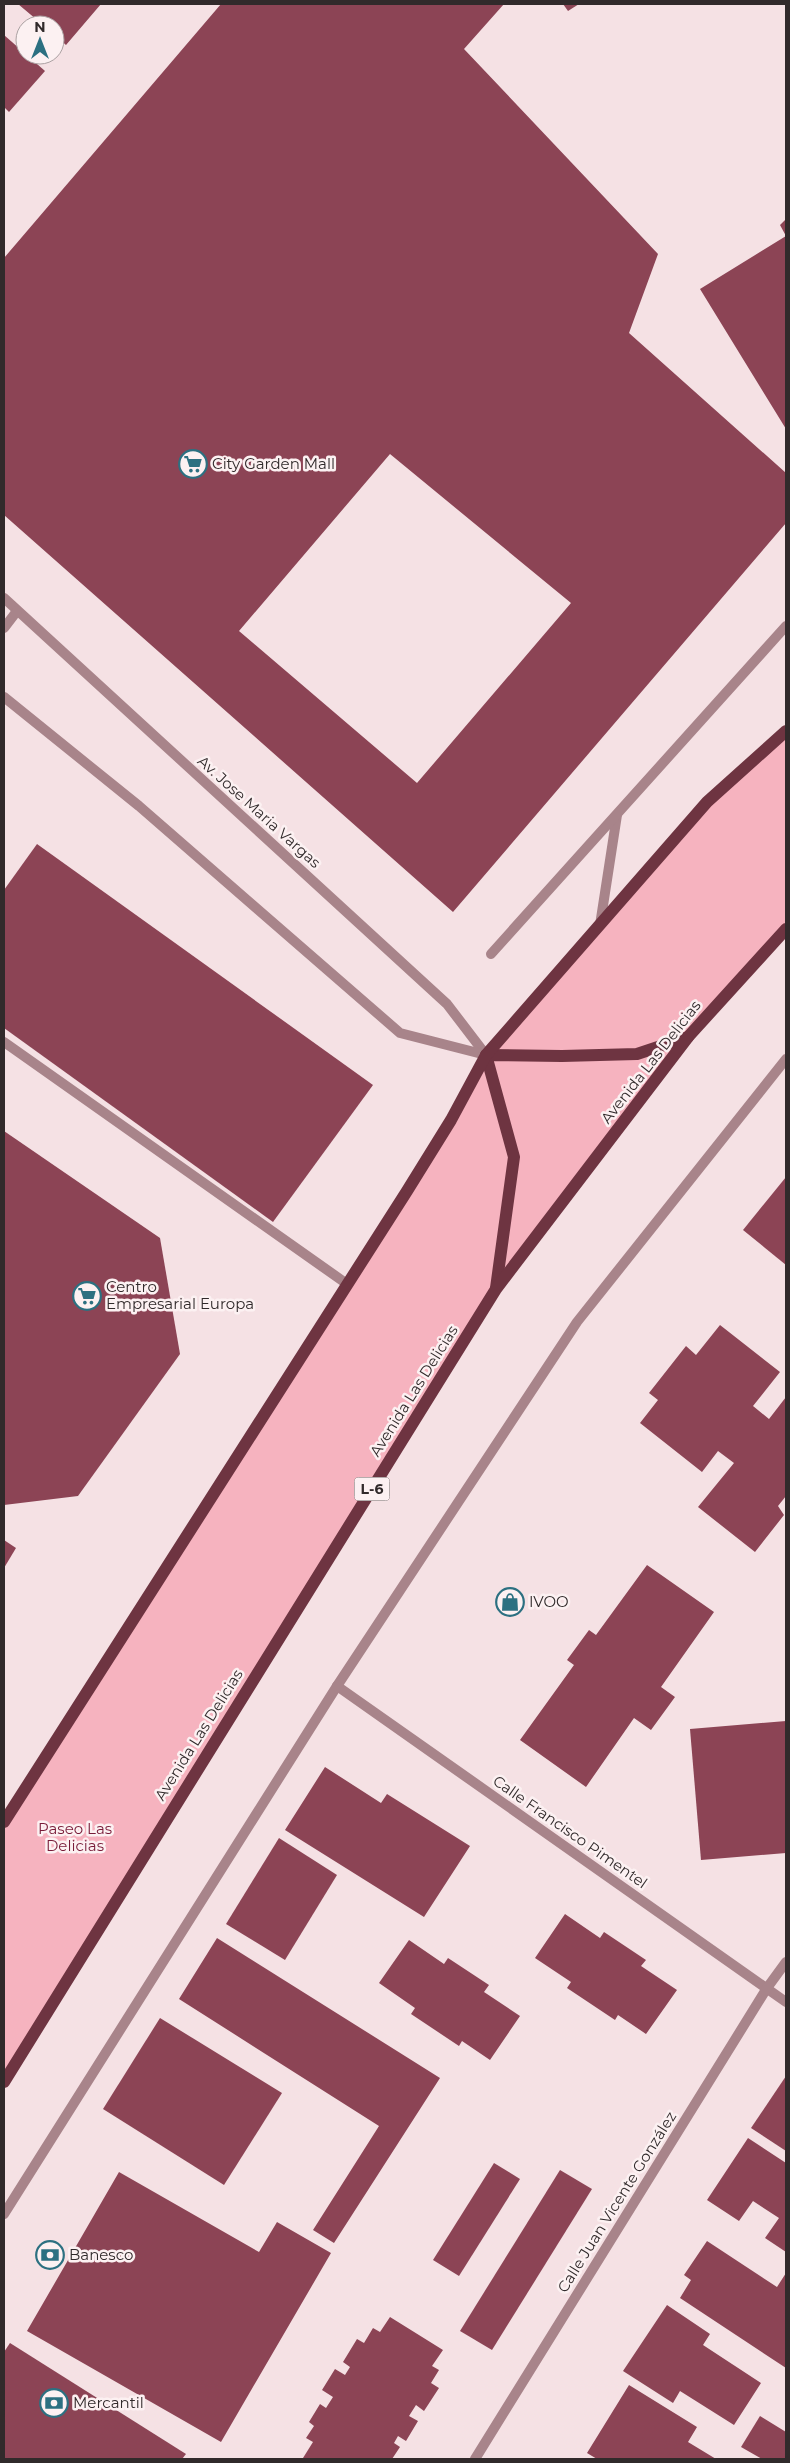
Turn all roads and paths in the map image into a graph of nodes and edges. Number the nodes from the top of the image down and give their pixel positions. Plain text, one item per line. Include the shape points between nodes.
1 (4, 598) edge
2 (17, 611) junction
3 (786, 626) edge
4 (4, 628) edge
5 (4, 697) edge
6 (786, 731) edge
7 (617, 814) junction
8 (600, 925) junction
9 (786, 929) edge
10 (491, 954) dead end
11 (688, 1037) junction
12 (4, 1042) edge
13 (486, 1055) junction
14 (786, 1059) edge
15 (347, 1284) junction
16 (496, 1289) junction
17 (337, 1686) junction
18 (4, 1822) edge
19 (786, 1962) edge
20 (767, 1988) junction
21 (786, 2002) edge
22 (4, 2082) edge
23 (4, 2214) edge
24 (475, 2459) edge

1 - 2 street, Av. Jose Maria Vargas
2 - 4 street
2 - 13 street, Av. Jose Maria Vargas via 447,1004
3 - 7 street
5 - 13 street via 139,806 400,1033
6 - 8 main road via 707,802
7 - 8 street
7 - 10 street
8 - 13 main road
9 - 11 main road, Avenida Las Delicias / L-6
11 - 13 main road via 637,1054
11 - 16 main road, Avenida Las Delicias / L-6
12 - 15 street
13 - 15 main road via 451,1120
13 - 16 main road via 514,1157
14 - 17 street via 577,1322
15 - 18 main road
16 - 22 main road, Avenida Las Delicias / L-6
17 - 20 street, Calle Francisco Pimentel
17 - 23 street
19 - 20 street, Calle Juan Vicente González
20 - 21 street, Calle Francisco Pimentel
20 - 24 street, Calle Juan Vicente González

